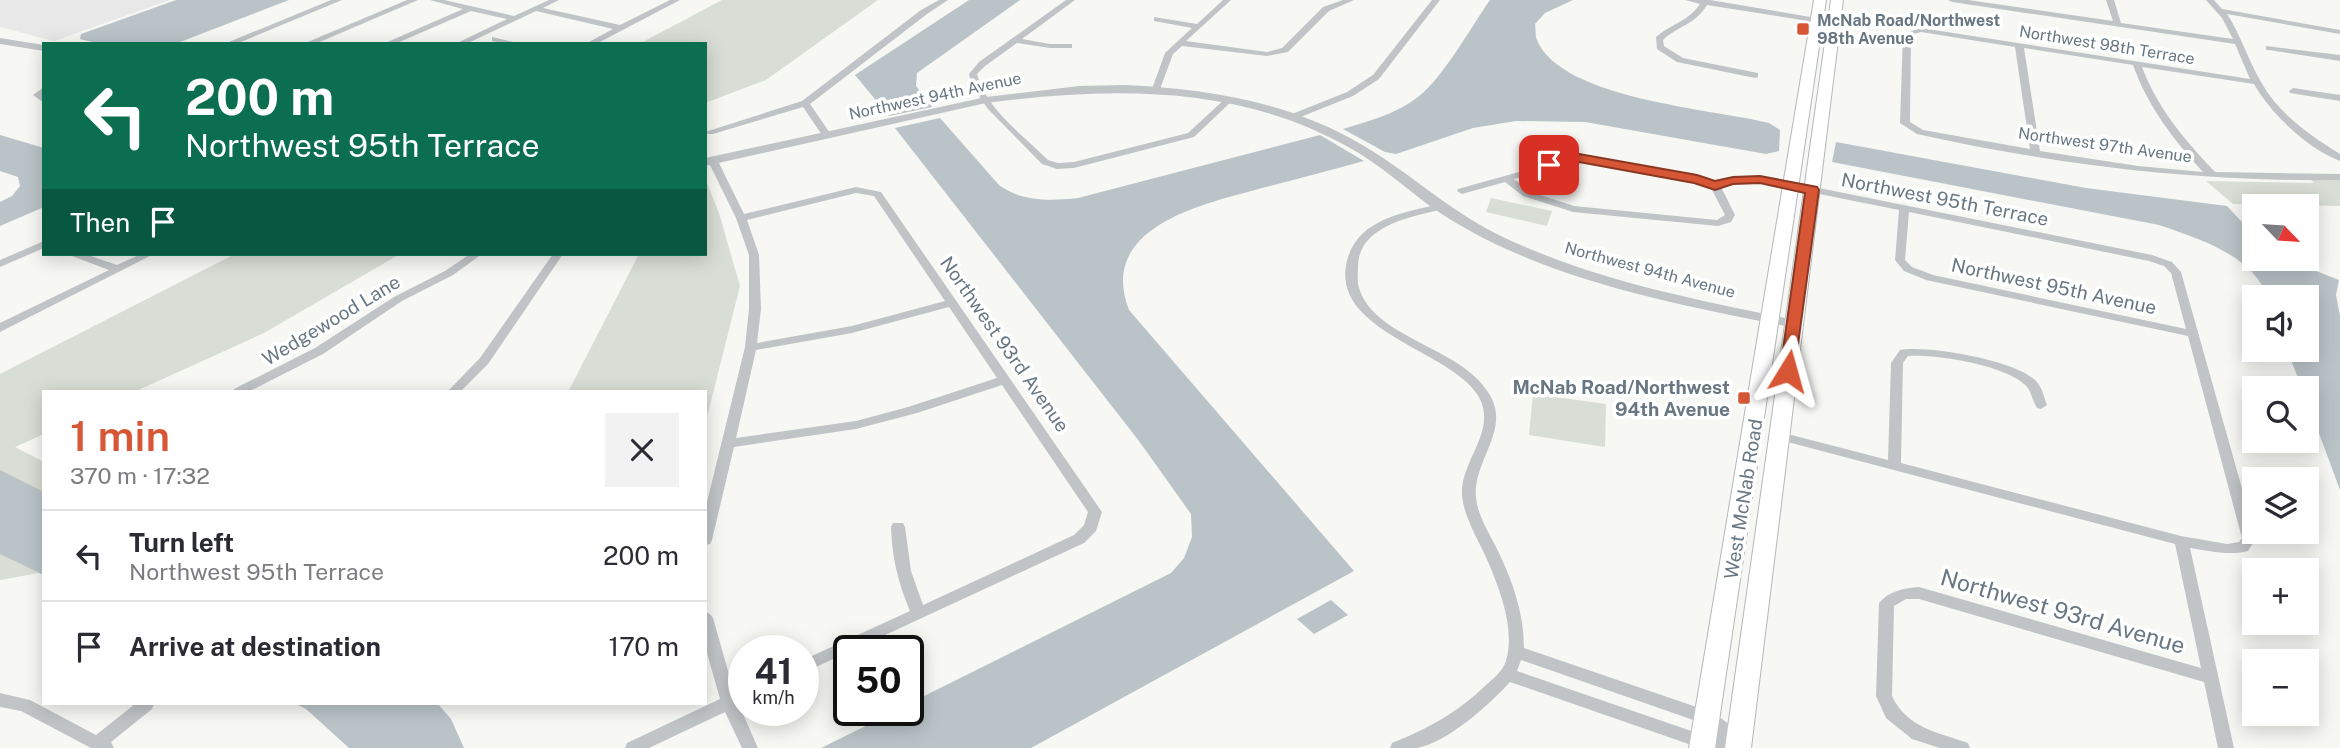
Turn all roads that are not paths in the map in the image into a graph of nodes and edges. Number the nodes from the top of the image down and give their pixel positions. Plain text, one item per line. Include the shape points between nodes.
1 (338, 0) edge
2 (414, 0) edge
3 (434, 0) edge
4 (555, 0) edge
5 (658, 0) edge
6 (944, 0) edge
7 (1071, 0) edge
8 (1227, 0) edge
9 (1350, 0) edge
10 (1436, 0) edge
11 (1689, 0) edge
12 (1820, 0) edge
13 (1838, 0) edge
14 (1952, 0) edge
15 (2110, 0) edge
16 (2210, 0) edge
17 (674, 1) edge
18 (1705, 1) edge
19 (472, 4) edge
20 (536, 9) junction
21 (2222, 11) junction
22 (514, 18) junction
23 (1157, 19) dead end
24 (1817, 20) junction
25 (1834, 23) junction
26 (2118, 24) junction
27 (2340, 24) edge
28 (1197, 26) junction
29 (2301, 26) junction
30 (621, 28) junction
31 (1911, 31) joint
32 (2340, 32) edge
33 (495, 39) dead end
34 (1016, 40) junction
35 (4, 42) edge
36 (233, 42) edge
37 (312, 42) edge
38 (391, 42) edge
39 (463, 42) edge
40 (508, 42) edge
41 (593, 42) edge
42 (2237, 42) junction
43 (1179, 43) junction
44 (1069, 46) dead end
45 (2019, 46) junction
46 (42, 48) edge
47 (2269, 48) dead end
48 (42, 57) edge
49 (2340, 58) edge
50 (2136, 64) junction
51 (1755, 75) dead end
52 (2256, 82) junction
53 (1156, 89) junction
54 (2293, 91) dead end
55 (1230, 99) junction
56 (2340, 99) edge
57 (986, 100) junction
58 (805, 103) junction
59 (1295, 116) junction
60 (1910, 128) joint
61 (710, 132) dead end
62 (827, 136) junction
63 (2035, 152) junction
64 (2340, 158) edge
65 (709, 162) edge
66 (2211, 174) junction
67 (2340, 177) edge
68 (1506, 178) junction
69 (1715, 186) junction
70 (1790, 186) junction
71 (1812, 190) junction
72 (1462, 191) dead end
73 (1439, 206) junction
74 (1904, 208) junction
75 (741, 218) junction
76 (42, 245) edge
77 (81, 256) edge
78 (145, 256) edge
79 (474, 256) edge
80 (557, 256) edge
81 (0, 264) edge
82 (117, 269) junction
83 (950, 303) junction
84 (1771, 319) junction
85 (1795, 324) junction
86 (0, 328) edge
87 (2194, 334) junction
88 (751, 347) junction
89 (1005, 380) junction
90 (242, 390) edge
91 (457, 390) edge
92 (2041, 405) dead end
93 (1780, 436) junction
94 (728, 443) junction
95 (1894, 465) junction
96 (898, 527) dead end
97 (1091, 527) joint
98 (707, 532) edge
99 (2181, 541) junction
100 (919, 613) junction
101 (707, 623) edge
102 (1514, 651) junction
103 (819, 660) edge
104 (1508, 674) junction
105 (728, 677) edge
106 (2210, 677) junction
107 (0, 699) edge
108 (728, 702) edge
109 (145, 705) edge
110 (744, 726) edge
111 (1704, 736) edge
112 (1739, 744) edge
113 (102, 746) edge
114 (633, 748) edge
115 (750, 748) edge
116 (1398, 748) edge
117 (1962, 748) edge
118 (2225, 748) edge

1 - 36 street
2 - 37 street
3 - 19 street
4 - 20 street
5 - 17 street
6 - 58 street
7 - 34 street
8 - 28 street
9 - 43 street via 1326,9 1277,53
10 - 59 street via 1377,77 1350,94
11 - 18 street
12 - 24 main road, West McNab Road
13 - 25 main road, West McNab Road
14 - 26 street
15 - 26 street
16 - 21 street
17 - 30 street
18 - 24 street
18 - 51 street via 1689,23 1665,32 1660,47 1688,63
19 - 22 street
19 - 38 street
20 - 22 street
20 - 30 street
21 - 29 street
21 - 42 street
22 - 39 street
23 - 28 street
24 - 25 street
24 - 70 main road, West McNab Road
25 - 71 main road, West McNab Road
26 - 42 street
27 - 29 street
28 - 43 street
29 - 32 street
30 - 41 street
31 - 45 street, Northwest 98th Terrace
31 - 60 street via 1907,34 1905,123
33 - 40 street
34 - 44 street
34 - 57 street via 973,74 973,83
35 - 46 street
35 - 48 street
42 - 52 street
43 - 53 street via 1164,61
45 - 50 street, Northwest 98th Terrace
45 - 63 street
47 - 49 street
50 - 52 street, Northwest 98th Terrace
50 - 66 street via 2160,117
52 - 64 street via 2288,121
53 - 55 street, Northwest 94th Avenue
53 - 57 street, Northwest 94th Avenue via 1088,88
54 - 56 street
55 - 57 street via 1191,135 1057,166 1045,162
55 - 59 street, Northwest 94th Avenue
57 - 62 street, Northwest 94th Avenue
58 - 61 street
58 - 62 street
59 - 73 street, Northwest 94th Avenue via 1354,144
60 - 63 street, Northwest 97th Avenue
62 - 65 street, Northwest 94th Avenue
63 - 66 street, Northwest 97th Avenue
65 - 75 street
66 - 67 street, Northwest 97th Avenue
68 - 69 street, Northwest 95th Terrace via 1579,158
68 - 69 street via 1527,194 1565,207 1718,223 1730,215
68 - 72 street, Northwest 95th Terrace
69 - 70 street, Northwest 95th Terrace via 1747,179
70 - 71 street, Northwest 95th Terrace
70 - 84 main road, West McNab Road
71 - 74 street, Northwest 95th Terrace
71 - 85 main road, West McNab Road
73 - 84 street, Northwest 94th Avenue via 1491,236 1569,268
73 - 102 street via 1374,227 1362,238 1350,271 1354,290 1382,326 1452,364 1483,392 1491,431 1469,489 1473,512 1511,599
74 - 87 street, Northwest 95th Terrace via 2168,264 2176,272
74 - 87 street, Northwest 95th Avenue via 1900,260 1908,269 1930,278
75 - 83 street, Northwest 93rd Avenue via 856,190 877,194
75 - 88 street via 754,255
76 - 81 street
77 - 82 street
78 - 82 street
79 - 90 street, Wedgewood Lane via 319,351
80 - 91 street via 484,361
82 - 86 street
83 - 88 street via 877,326
83 - 89 street, Northwest 93rd Avenue
84 - 85 street, Northwest 94th Avenue
84 - 111 main road, West McNab Road
85 - 93 main road, West McNab Road
87 - 99 street via 2249,538 2243,547 2227,550
88 - 94 street
89 - 94 street via 857,425
89 - 97 street, Northwest 93rd Avenue via 1095,512
92 - 95 street via 2032,383 2008,369 1936,353 1904,353 1897,363
93 - 95 street
93 - 112 main road, West McNab Road
94 - 98 street
95 - 99 street
96 - 100 street via 905,584
97 - 100 street via 1079,539
99 - 106 street
100 - 103 street
101 - 105 street
102 - 104 street
102 - 111 street
104 - 111 street
104 - 116 street via 1467,715
106 - 117 street, Northwest 93rd Avenue via 1919,593 1903,594 1887,603 1884,696 1892,713 1919,734
106 - 118 street
107 - 113 street via 24,705
108 - 114 street
109 - 113 street
110 - 115 street
111 - 112 street
111 - 112 street

